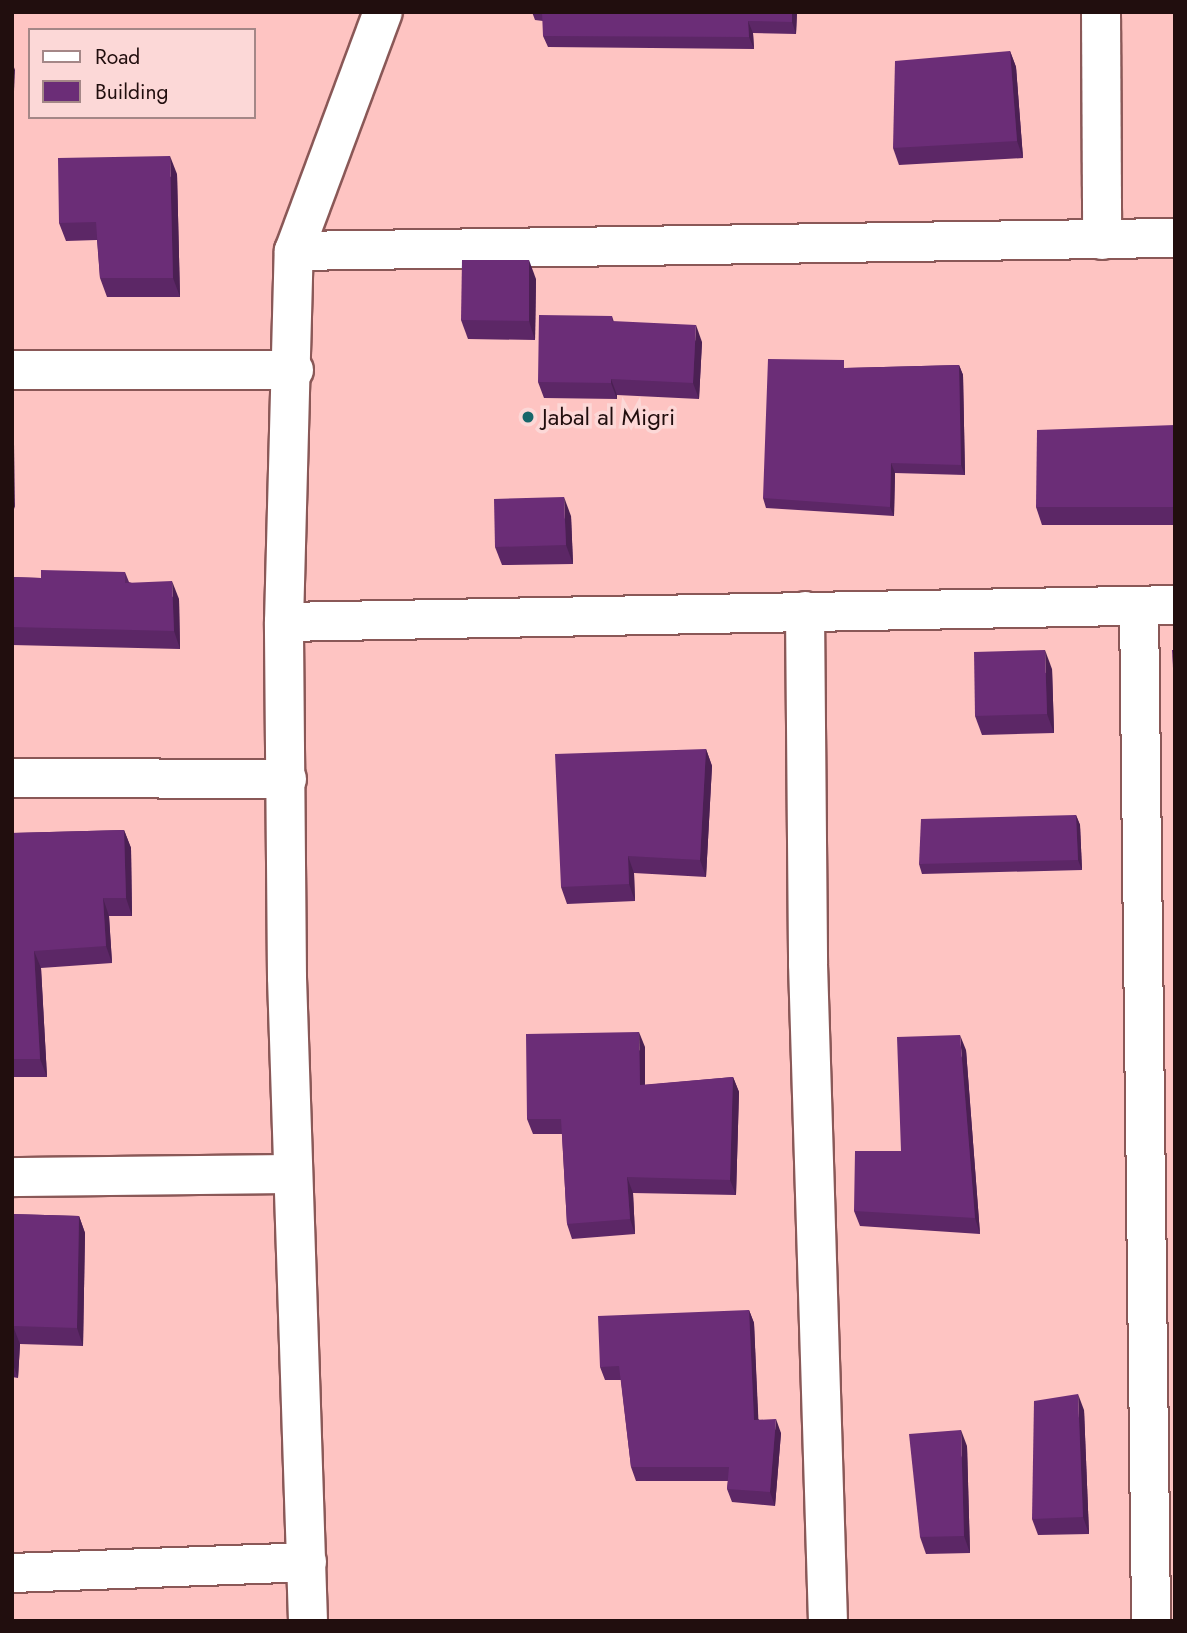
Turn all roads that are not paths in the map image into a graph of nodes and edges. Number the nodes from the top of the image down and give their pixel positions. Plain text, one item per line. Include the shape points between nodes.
1 (383, 12) edge
2 (1101, 12) edge
3 (1175, 238) edge
4 (1102, 240) junction
5 (294, 251) junction
6 (12, 370) edge
7 (294, 370) junction
8 (1157, 605) edge
9 (805, 611) junction
10 (284, 622) junction
11 (12, 778) edge
12 (287, 779) junction
13 (292, 1174) junction
14 (12, 1177) edge
15 (307, 1562) junction
16 (12, 1573) edge
17 (308, 1621) edge
18 (828, 1621) edge
19 (1151, 1621) edge

1 - 5 street
2 - 4 street
3 - 4 street
4 - 5 street
5 - 7 street
6 - 7 street
7 - 10 street
8 - 9 street
8 - 19 street
9 - 10 street
9 - 18 street via 808,964
10 - 12 street
11 - 12 street
12 - 13 street
13 - 14 street
13 - 15 street
15 - 16 street
15 - 17 street

